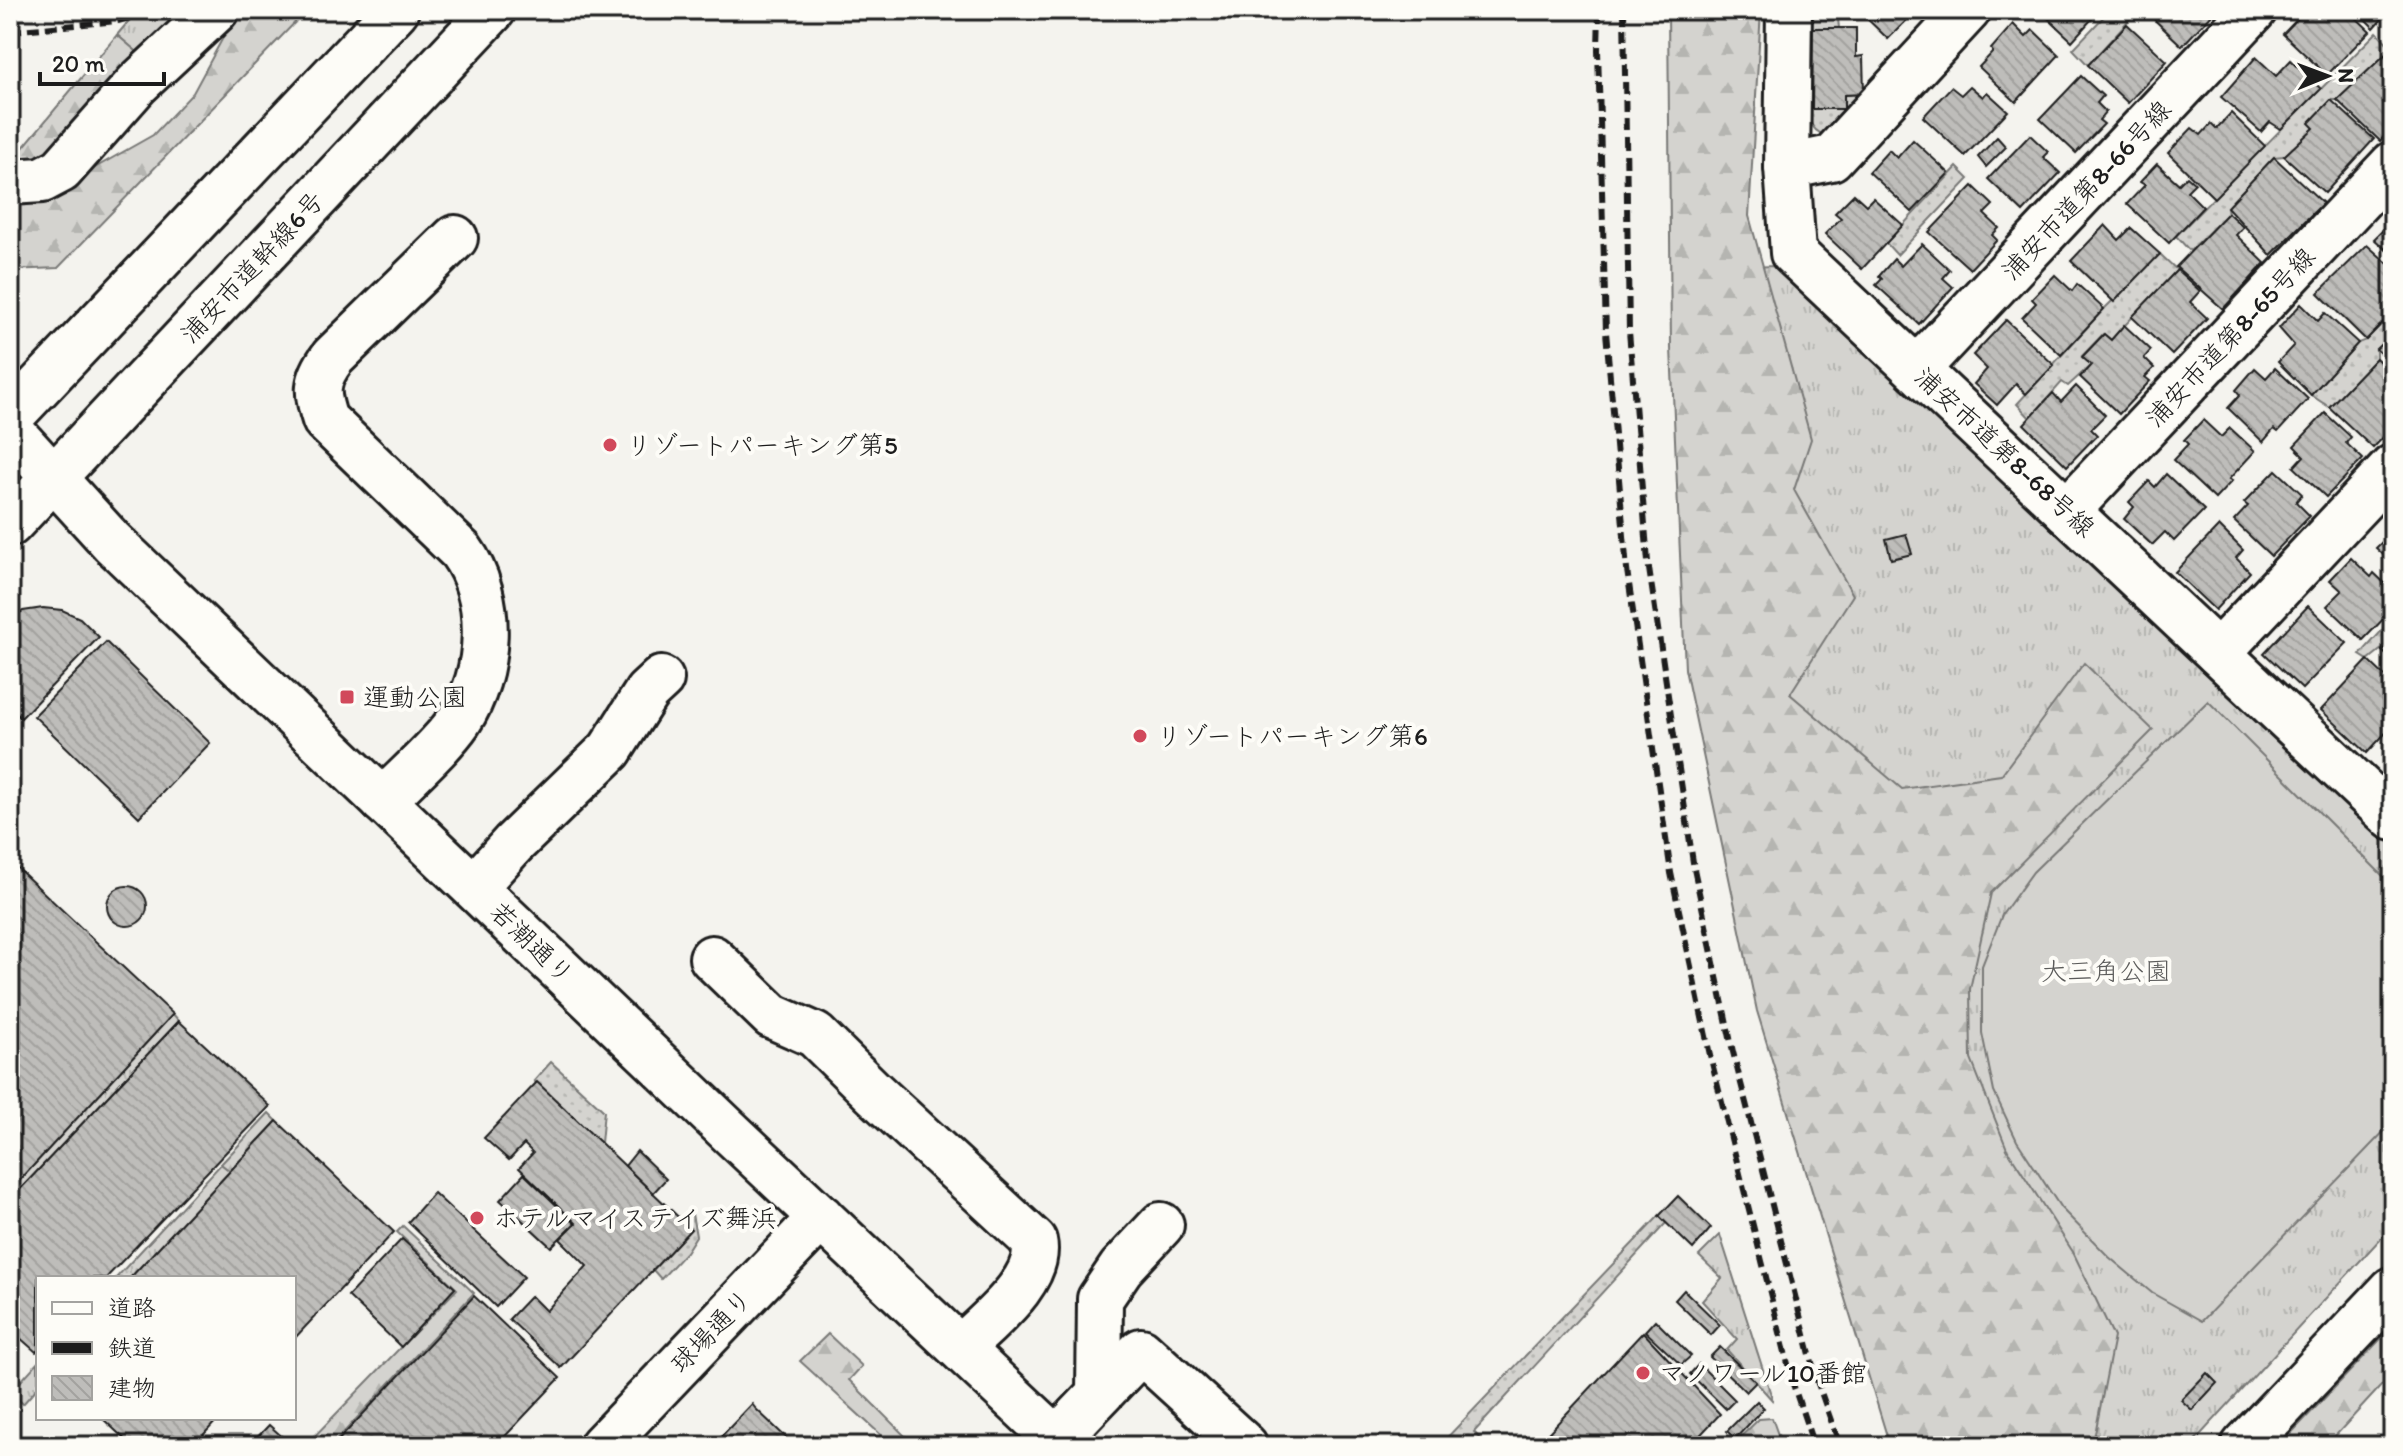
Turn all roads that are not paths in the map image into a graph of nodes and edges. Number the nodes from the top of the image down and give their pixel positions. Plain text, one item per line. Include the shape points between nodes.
1 (396, 10) edge
2 (493, 10) edge
3 (1789, 10) edge
4 (1968, 10) edge
5 (2254, 10) edge
6 (210, 17) edge
7 (2393, 164) edge
8 (1787, 167) junction
9 (10, 182) edge
10 (443, 227) dead end
11 (1917, 369) junction
12 (10, 417) edge
13 (10, 430) edge
14 (2393, 467) edge
15 (54, 478) junction
16 (2067, 511) junction
17 (10, 524) edge
18 (2218, 653) junction
19 (668, 688) dead end
20 (2386, 799) edge
21 (383, 801) junction
22 (474, 887) junction
23 (720, 948) dead end
24 (821, 1217) junction
25 (1161, 1225) dead end
26 (2393, 1289) edge
27 (961, 1348) junction
28 (1099, 1394) junction
29 (1060, 1442) edge
30 (602, 1446) edge
31 (1245, 1446) edge
32 (2244, 1446) edge

1 - 12 street
2 - 15 street, 浦安市道幹線6号
3 - 8 street, 浦安市道第8-68号線
4 - 8 street via 1831,158
5 - 11 street, 浦安市道第8-66号線
6 - 9 street via 137,84 61,170 42,180
7 - 16 street, 浦安市道第8-65号線
8 - 11 street, 浦安市道第8-68号線 via 1793,253
10 - 21 street via 372,319 321,372 317,396 325,420 461,551 474,569 484,621 483,653 470,703 458,723
11 - 16 street, 浦安市道第8-68号線
13 - 15 street, 若潮通り
14 - 18 street
15 - 17 street, 浦安市道幹線6号
15 - 21 street, 若潮通り via 112,542
16 - 18 street, 浦安市道第8-68号線
18 - 20 street, 浦安市道第8-68号線
19 - 22 street via 642,729 610,750
21 - 22 street, 若潮通り
22 - 24 street, 若潮通り
23 - 27 street via 772,1016 815,1035 1034,1241 1034,1266 1024,1283
24 - 27 street, 若潮通り
24 - 30 street, 球場通り
25 - 28 street via 1100,1299
26 - 32 street
27 - 29 street, 若潮通り
28 - 29 street
28 - 31 street via 1141,1351

